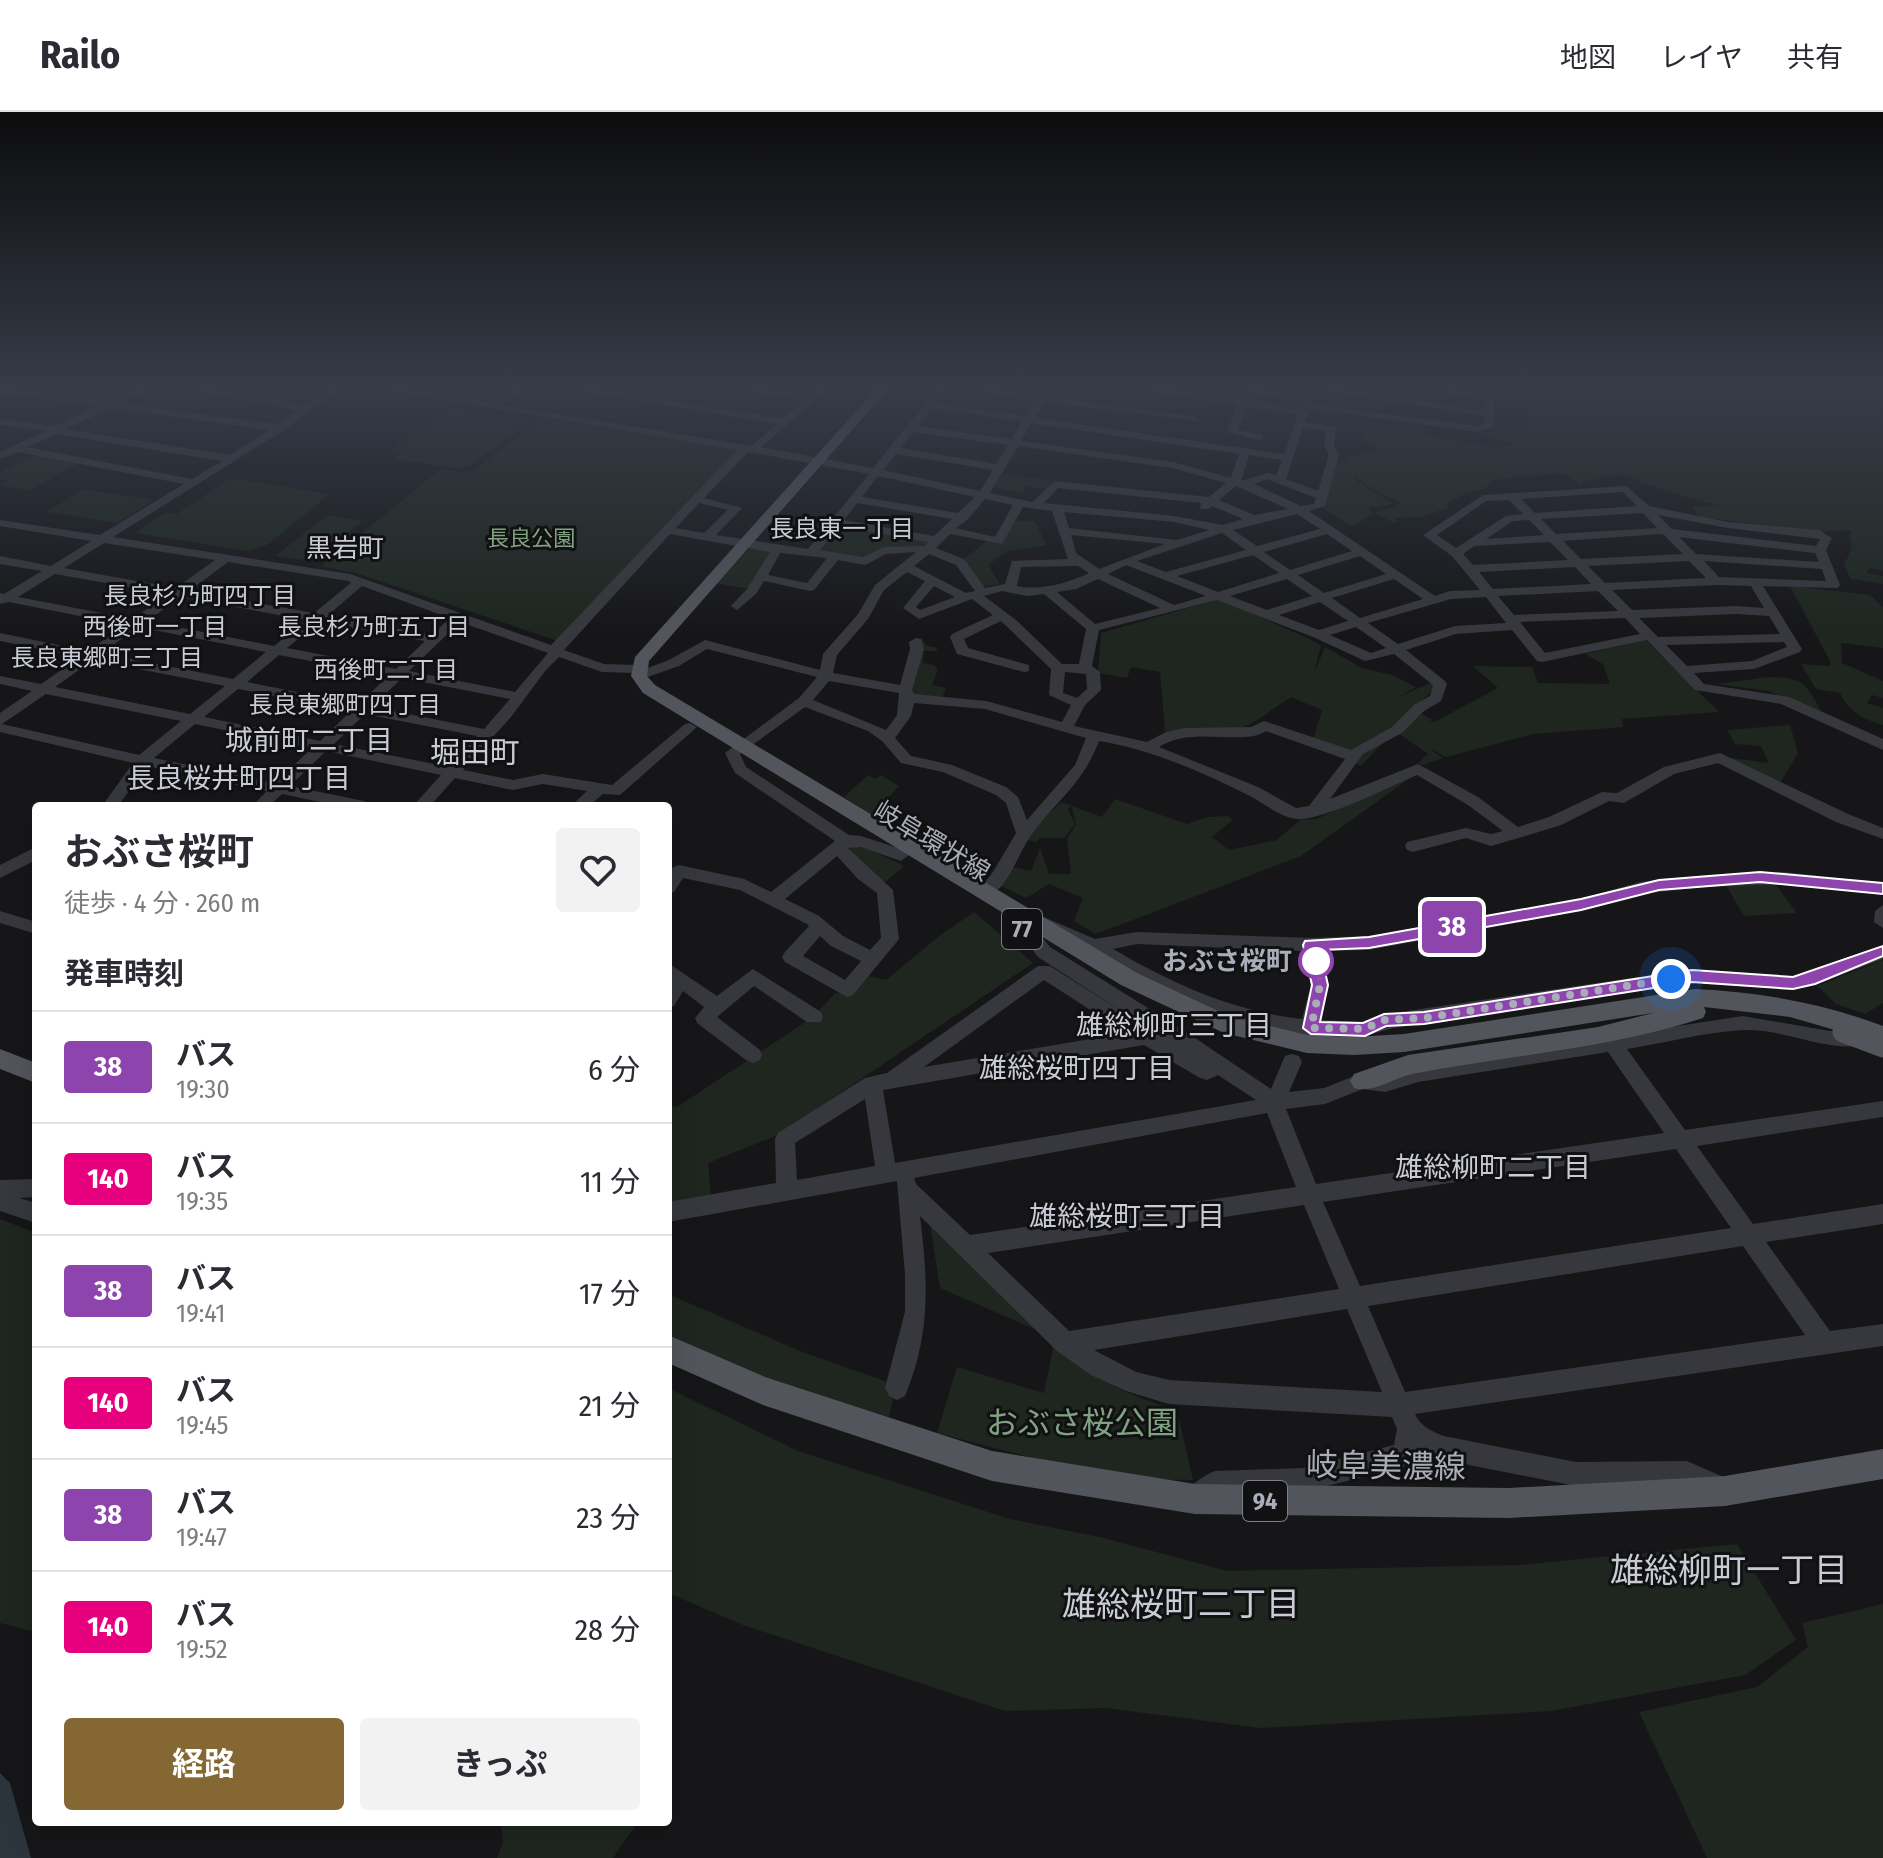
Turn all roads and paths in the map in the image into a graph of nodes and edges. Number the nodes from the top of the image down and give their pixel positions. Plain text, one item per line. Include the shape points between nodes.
1 (125, 469) edge
2 (216, 469) edge
3 (726, 469) edge
4 (803, 469) edge
5 (863, 469) edge
6 (877, 469) edge
7 (999, 469) edge
8 (1063, 469) edge
9 (1075, 469) edge
10 (1075, 469) edge
11 (1172, 469) edge
12 (1188, 469) edge
13 (1244, 469) edge
14 (1284, 469) edge
15 (1330, 469) edge
16 (875, 472) junction
17 (1126, 476) junction
18 (1280, 481) junction
19 (195, 483) junction
20 (1240, 484) junction
21 (983, 495) junction
22 (1512, 496) junction
23 (1322, 497) junction
24 (695, 499) junction
25 (854, 499) junction
26 (1211, 501) junction
27 (1020, 503) junction
28 (1035, 506) junction
29 (1057, 507) junction
30 (1298, 509) junction
31 (1646, 509) junction
32 (964, 517) junction
33 (1532, 517) junction
34 (1253, 519) junction
35 (1186, 521) junction
36 (835, 522) junction
37 (0, 523) edge
38 (1224, 529) junction
39 (667, 530) junction
40 (949, 530) junction
41 (1329, 530) junction
42 (1064, 531) junction
43 (1668, 532) junction
44 (707, 537) junction
45 (102, 538) junction
46 (1554, 539) junction
47 (737, 542) junction
48 (1472, 543) junction
49 (933, 545) junction
50 (1176, 545) junction
51 (777, 549) junction
52 (1820, 550) junction
53 (812, 552) junction
54 (1255, 552) junction
55 (1361, 552) junction
56 (1456, 553) junction
57 (835, 556) junction
58 (228, 557) junction
59 (1693, 557) junction
60 (0, 560) edge
61 (1126, 561) junction
62 (1080, 562) junction
63 (1578, 563) junction
64 (1826, 566) junction
65 (907, 567) junction
66 (52, 569) junction
67 (1468, 569) junction
68 (1098, 574) junction
69 (1168, 575) junction
70 (1286, 575) junction
71 (1395, 575) junction
72 (760, 577) junction
73 (932, 580) junction
74 (361, 581) junction
75 (1716, 581) junction
76 (1754, 581) junction
77 (1601, 587) junction
78 (1010, 589) junction
79 (1048, 591) junction
80 (178, 592) junction
81 (1489, 593) junction
82 (974, 595) junction
83 (1217, 595) junction
84 (1321, 598) junction
85 (2, 599) edge
86 (1433, 600) junction
87 (737, 606) dead end
88 (1170, 608) junction
89 (1774, 613) junction
90 (1267, 614) junction
91 (1627, 615) junction
92 (459, 616) junction
93 (1002, 616) junction
94 (314, 617) junction
95 (1513, 622) junction
96 (136, 623) junction
97 (1358, 623) junction
98 (1093, 628) junction
99 (1318, 634) junction
100 (0, 637) edge
101 (1788, 638) junction
102 (434, 639) junction
103 (1651, 639) junction
104 (916, 642) dead end
105 (1031, 643) junction
106 (1396, 649) junction
107 (275, 650) junction
108 (556, 650) junction
109 (91, 655) junction
110 (1006, 663) junction
111 (1024, 668) dead end
112 (1058, 668) junction
113 (1085, 668) junction
114 (1683, 670) junction
115 (634, 672) junction
116 (399, 673) junction
117 (826, 676) junction
118 (0, 680) edge
119 (234, 684) junction
120 (44, 689) junction
121 (907, 694) junction
122 (520, 697) junction
123 (804, 701) junction
124 (1079, 703) junction
125 (361, 709) junction
126 (191, 719) junction
127 (0, 720) edge
128 (690, 727) junction
129 (0, 728) edge
130 (1066, 728) junction
131 (488, 734) junction
132 (1094, 736) junction
133 (887, 738) junction
134 (1883, 745) edge
135 (322, 747) junction
136 (1148, 748) junction
137 (738, 750) junction
138 (1355, 757) junction
139 (144, 759) junction
140 (450, 774) junction
141 (279, 788) junction
142 (600, 789) junction
143 (114, 802) edge
144 (264, 802) edge
145 (345, 802) edge
146 (425, 802) edge
147 (584, 802) edge
148 (1314, 810) junction
149 (1024, 833) junction
150 (1516, 833) junction
151 (1883, 834) edge
152 (843, 836) junction
153 (1413, 846) dead end
154 (32, 855) edge
155 (0, 872) edge
156 (672, 882) edge
157 (1883, 889) edge
158 (986, 891) junction
159 (772, 900) junction
160 (1883, 911) edge
161 (0, 917) edge
162 (1883, 922) edge
163 (819, 926) junction
164 (1030, 926) junction
165 (32, 927) edge
166 (1096, 945) junction
167 (1311, 945) junction
168 (1883, 952) edge
169 (873, 959) junction
170 (675, 974) edge
171 (1695, 1005) junction
172 (717, 1006) junction
173 (814, 1017) dead end
174 (1365, 1029) junction
175 (1309, 1032) junction
176 (1173, 1033) junction
177 (1149, 1039) junction
178 (1879, 1039) edge
179 (1613, 1044) junction
180 (753, 1055) dead end
181 (1883, 1055) edge
182 (0, 1059) edge
183 (1292, 1062) dead end
184 (1218, 1064) junction
185 (32, 1071) edge
186 (1362, 1081) junction
187 (880, 1083) junction
188 (1275, 1102) junction
189 (1883, 1109) edge
190 (1681, 1140) junction
191 (899, 1177) junction
192 (32, 1188) edge
193 (0, 1189) edge
194 (787, 1191) junction
195 (1308, 1195) junction
196 (0, 1201) edge
197 (672, 1211) edge
198 (32, 1212) edge
199 (1883, 1214) edge
200 (1749, 1235) junction
201 (967, 1246) junction
202 (1352, 1297) junction
203 (1883, 1335) edge
204 (1065, 1343) junction
205 (1826, 1345) junction
206 (672, 1351) edge
207 (897, 1388) dead end
208 (1398, 1405) junction
209 (1409, 1429) junction
210 (1880, 1462) edge
211 (1725, 1491) junction
212 (1195, 1499) junction

1 - 19 street
2 - 19 street
3 - 24 street
4 - 47 main road
5 - 16 street
6 - 16 street
7 - 21 street
8 - 28 street
9 - 17 street
10 - 17 street
11 - 17 street
12 - 20 street
13 - 20 street
14 - 18 street
15 - 23 street
16 - 21 street
16 - 25 street
17 - 26 street
18 - 20 street via 1262,477
18 - 23 street
19 - 45 street
20 - 26 street
20 - 30 street
21 - 27 street
21 - 32 street
22 - 31 street via 1626,489
22 - 33 street
22 - 56 street via 1483,498 1429,535
23 - 30 street via 1319,506
24 - 39 street
24 - 44 street via 736,508
25 - 32 street
25 - 36 street
26 - 34 street
26 - 35 street
27 - 28 street
27 - 40 street via 998,541
28 - 29 street
29 - 35 street
29 - 42 street
30 - 34 street
30 - 41 street
31 - 33 street
31 - 43 street
31 - 52 street via 1728,525 1819,534 1826,538
32 - 40 street
33 - 46 street
33 - 48 street via 1510,518
34 - 38 street
35 - 38 street
36 - 49 street
36 - 53 street
37 - 45 street
38 - 50 street
38 - 54 street
39 - 44 street
39 - 108 street
40 - 49 street
41 - 54 street
41 - 55 street
42 - 50 street
42 - 62 street via 1071,555
43 - 46 street
43 - 52 street
43 - 59 street
44 - 47 street
45 - 58 street
45 - 66 street
46 - 48 street
46 - 63 street
47 - 51 street
47 - 115 main road via 628,659
48 - 56 street
49 - 57 street via 865,561
49 - 65 street
49 - 82 street via 959,561
50 - 61 street
51 - 53 street
51 - 72 street
52 - 64 street
53 - 57 street
54 - 69 street
54 - 70 street
55 - 70 street
55 - 71 street
56 - 67 street
57 - 72 street via 810,587
58 - 74 street
58 - 80 street
59 - 63 street
59 - 64 street
59 - 75 street
60 - 66 street
61 - 68 street
61 - 69 street
62 - 68 street
62 - 78 street via 1016,564
63 - 67 street
63 - 77 street
64 - 76 street via 1834,585
65 - 73 street
65 - 117 street via 879,588 830,654
66 - 80 street
66 - 85 street
67 - 81 street
68 - 79 street
68 - 88 street
69 - 83 street
70 - 83 street
70 - 84 street
71 - 84 street
71 - 86 street
72 - 87 street
73 - 82 street
73 - 82 street via 909,608 919,615
74 - 92 street
74 - 94 street
75 - 76 street
75 - 77 street
76 - 89 street
77 - 81 street
77 - 91 street
78 - 79 street
78 - 82 street
79 - 98 street
80 - 94 street
80 - 96 street
81 - 86 street
81 - 95 street
82 - 93 street
83 - 88 street
83 - 90 street
84 - 90 street
84 - 97 street
85 - 96 street
86 - 97 street
88 - 98 street
89 - 91 street
89 - 101 street
90 - 99 street
91 - 95 street
91 - 103 street
92 - 102 street
92 - 108 street
93 - 105 street
93 - 110 street via 957,637 962,651
94 - 102 street
94 - 107 street
95 - 103 street via 1542,658
95 - 106 street via 1455,630
96 - 107 street
96 - 109 street
97 - 99 street
97 - 106 street
98 - 113 street
99 - 106 street via 1370,658
100 - 109 street
101 - 103 street
101 - 114 street via 1795,649 1754,665
102 - 116 street
103 - 114 street
104 - 121 street
105 - 110 street
105 - 112 street
106 - 138 street via 1435,678 1439,691 1397,730
107 - 116 street
107 - 119 street
108 - 115 street via 602,668
108 - 122 street
109 - 119 street
109 - 120 street
110 - 111 street
112 - 113 street
112 - 124 street via 1056,695
113 - 124 street via 1093,672 1094,690
114 - 134 street via 1700,687 1784,700
115 - 117 street via 674,663 705,644
115 - 128 main road, 岐阜環状線 / 77 via 626,679 637,694
115 - 137 main road, 岐阜環状線 / 77 via 649,689
116 - 122 street
116 - 125 street
117 - 121 street
117 - 123 street
118 - 120 street
119 - 125 street
119 - 126 street
120 - 126 street
120 - 127 street
121 - 130 street via 986,705
121 - 133 street via 904,716
122 - 131 street
123 - 133 street
123 - 137 street
124 - 130 street
125 - 131 street
125 - 135 street
126 - 135 street
126 - 139 street
128 - 137 main road, 岐阜環状線 / 77
128 - 142 street via 615,791
129 - 139 street
130 - 132 street
131 - 140 street
132 - 136 street
132 - 149 street via 1082,766
133 - 149 street via 906,760 947,768 1001,791 1013,801
135 - 140 street
135 - 141 street
136 - 138 street via 1175,734 1254,732 1264,725
136 - 148 street via 1293,813
137 - 152 main road, 岐阜環状線 / 77
137 - 158 main road, 岐阜環状線 / 77
138 - 148 street
139 - 141 street
139 - 143 street
140 - 142 street via 513,785 543,779
140 - 146 street
141 - 144 street
141 - 145 street
142 - 147 street
148 - 150 street via 1418,769
149 - 158 street
150 - 151 street via 1607,796 1619,799 1669,770 1720,758
150 - 153 street via 1491,840 1466,833
152 - 159 street
152 - 164 main road, 岐阜環状線 / 77 via 901,855
152 - 169 street via 864,875 885,890 890,939
154 - 155 street
156 - 159 street via 679,871 744,885
157 - 167 street via 1760,877 1659,885 1581,905 1369,943
158 - 164 main road, 岐阜環状線 / 77
159 - 163 street
160 - 162 street
161 - 165 street
163 - 169 street
163 - 169 street via 791,957 841,990 847,990
164 - 166 street via 1065,929
164 - 171 main road, 岐阜環状線 / 77 via 1120,988 1184,1022 1260,1048 1308,1055 1407,1056
164 - 176 street via 1044,952
166 - 167 street via 1137,938
166 - 175 street via 1203,1004
167 - 175 street via 1320,985
168 - 174 street via 1793,983 1692,976 1384,1020
170 - 172 street
171 - 174 main road, 77 via 1655,994 1447,1025
171 - 178 main road, 岐阜環状線 / 77, bridge via 1848,1028
171 - 186 main road, 77 via 1598,1036 1408,1065
172 - 173 street via 753,976
172 - 180 street via 704,1018
174 - 175 street
176 - 177 street
176 - 184 street
177 - 184 street via 1207,1072
177 - 187 street
177 - 187 street via 1044,971
178 - 179 street via 1847,1043 1786,1027 1743,1023
178 - 181 street
179 - 186 street via 1418,1074 1385,1084
179 - 190 street
182 - 185 main road
183 - 188 street
184 - 188 street
186 - 188 street via 1325,1096
187 - 191 street
187 - 194 street via 785,1139
188 - 191 street
188 - 195 street
189 - 190 street
190 - 195 street
190 - 200 street
191 - 194 street
191 - 201 street
191 - 207 street via 916,1274 916,1312
192 - 193 street
194 - 197 street
195 - 201 street
195 - 202 street
196 - 198 street
199 - 200 street
200 - 202 street
200 - 205 street
201 - 204 street
202 - 204 street
202 - 208 street
203 - 205 street
204 - 208 street via 1099,1367 1169,1392
205 - 208 street
206 - 212 main road, 岐阜美濃線 / 94 via 763,1391 992,1466
208 - 209 street
209 - 211 street via 1444,1448 1561,1471 1687,1473
209 - 212 street via 1402,1455 1303,1480 1215,1483
210 - 211 main road, 岐阜美濃線 / 94
211 - 212 main road, 岐阜美濃線 / 94 via 1509,1503

